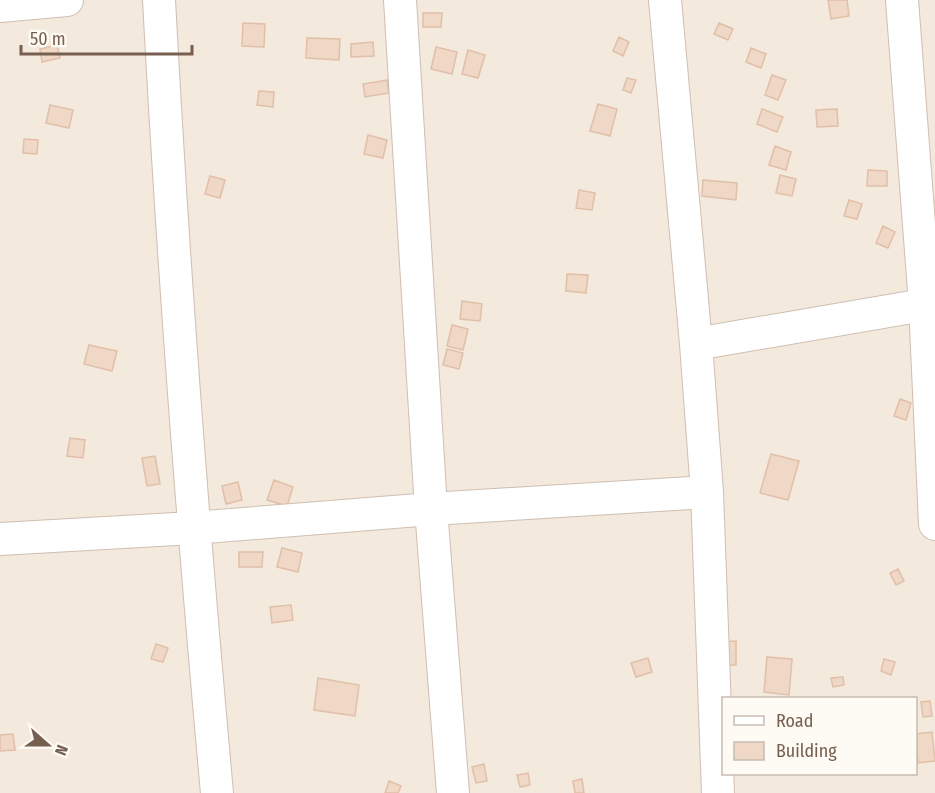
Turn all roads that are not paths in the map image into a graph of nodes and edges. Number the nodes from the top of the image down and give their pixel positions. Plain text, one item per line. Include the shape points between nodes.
1 (67, 0) edge
2 (159, 0) edge
3 (400, 0) edge
4 (665, 0) edge
5 (902, 0) edge
6 (0, 6) edge
7 (930, 303) edge
8 (696, 344) junction
9 (706, 492) junction
10 (431, 509) junction
11 (935, 524) edge
12 (193, 528) junction
13 (0, 539) edge
14 (217, 793) edge
15 (453, 793) edge
16 (718, 793) edge

1 - 6 street
2 - 12 street
3 - 10 street
4 - 8 street
5 - 7 street
7 - 8 street
7 - 11 street
8 - 9 street
9 - 10 street
9 - 16 street
10 - 12 street
10 - 15 street
12 - 13 street
12 - 14 street

